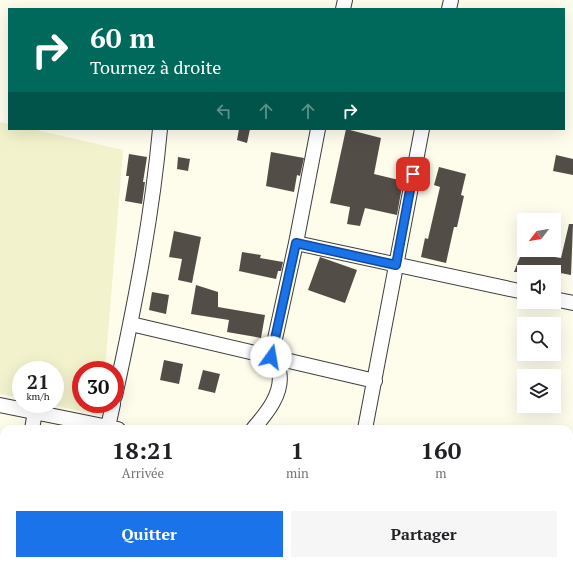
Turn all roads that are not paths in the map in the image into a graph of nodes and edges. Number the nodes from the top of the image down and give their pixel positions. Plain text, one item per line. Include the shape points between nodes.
1 (160, 130) edge
2 (318, 130) edge
3 (422, 130) edge
4 (296, 243) junction
5 (396, 265) junction
6 (517, 291) edge
7 (561, 300) edge
8 (573, 303) edge
9 (131, 324) junction
10 (271, 357) junction
11 (123, 361) edge
12 (375, 381) junction
13 (0, 405) edge
14 (12, 407) edge
15 (35, 413) edge
16 (40, 413) edge
17 (113, 413) edge
18 (33, 425) edge
19 (98, 425) edge
20 (113, 425) edge
21 (256, 425) edge
22 (366, 425) edge

1 - 9 street via 158,160
2 - 4 street
3 - 5 street
4 - 5 street
4 - 10 street
5 - 6 street
5 - 12 street
7 - 8 street
9 - 10 street
9 - 11 street
10 - 12 street
10 - 21 street via 279,370 280,383 271,407
12 - 22 street
13 - 14 street
15 - 18 street
16 - 19 street
17 - 20 street

